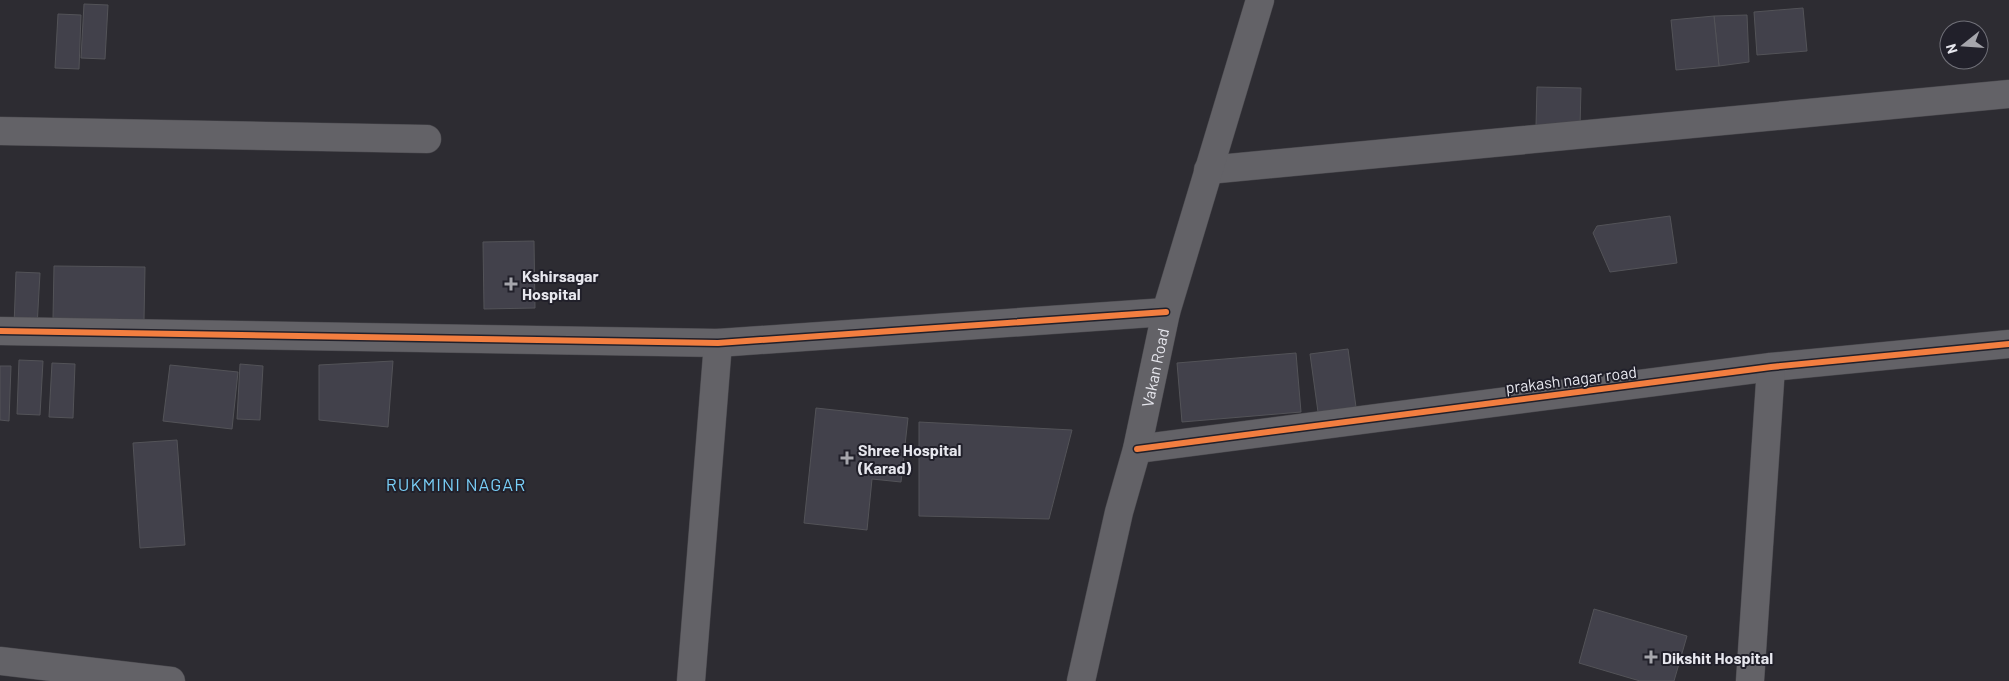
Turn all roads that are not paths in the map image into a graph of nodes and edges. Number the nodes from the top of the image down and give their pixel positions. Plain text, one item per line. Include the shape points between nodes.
1 (1260, 0) edge
2 (2009, 94) edge
3 (0, 131) edge
4 (427, 139) dead end
5 (1208, 170) junction
6 (1166, 312) junction
7 (0, 330) edge
8 (718, 343) junction
9 (2009, 344) edge
10 (1772, 367) junction
11 (1137, 449) junction
12 (0, 661) edge
13 (171, 681) edge
14 (690, 681) edge
15 (1082, 681) edge
16 (1750, 681) edge

1 - 5 street, Vakan Road
2 - 5 street
3 - 4 street
5 - 6 street, Vakan Road
6 - 8 street
6 - 11 street, Vakan Road
7 - 8 street
8 - 14 street
9 - 10 street, prakash nagar road
10 - 11 street, prakash nagar road
10 - 16 street
11 - 15 street, Vakan Road
12 - 13 street

